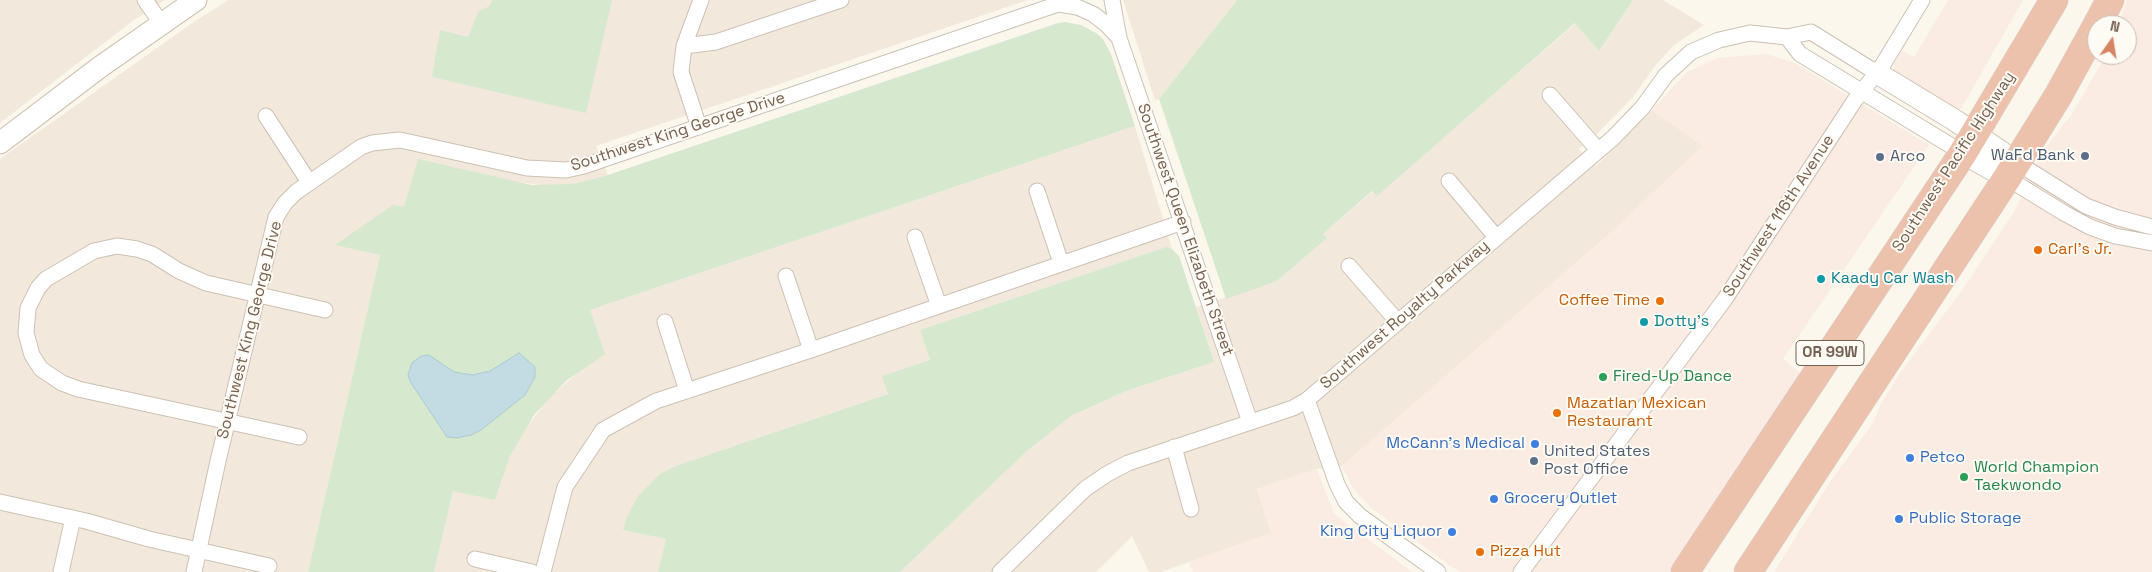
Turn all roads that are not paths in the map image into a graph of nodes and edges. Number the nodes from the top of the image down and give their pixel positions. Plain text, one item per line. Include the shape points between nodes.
1 (144, 0) edge
2 (196, 0) edge
3 (700, 0) edge
4 (841, 0) edge
5 (1112, 0) edge
6 (1922, 0) edge
7 (2054, 0) edge
8 (2110, 0) edge
9 (1064, 2) edge
10 (2102, 15) edge
11 (160, 23) junction
12 (1787, 37) junction
13 (1119, 38) junction
14 (2087, 43) edge
15 (684, 46) junction
16 (1877, 73) junction
17 (1862, 92) junction
18 (1550, 95) dead end
19 (266, 116) dead end
20 (699, 127) junction
21 (0, 143) edge
22 (1968, 143) junction
23 (1598, 150) junction
24 (2012, 170) junction
25 (1450, 181) dead end
26 (309, 182) junction
27 (1037, 191) dead end
28 (1183, 222) junction
29 (2152, 227) edge
30 (915, 237) dead end
31 (1496, 237) junction
32 (2152, 243) edge
33 (1061, 263) junction
34 (1349, 266) dead end
35 (786, 276) dead end
36 (258, 294) junction
37 (939, 306) junction
38 (325, 310) dead end
39 (665, 322) dead end
40 (1398, 322) junction
41 (811, 350) junction
42 (687, 391) junction
43 (1307, 400) junction
44 (227, 422) junction
45 (1250, 422) junction
46 (300, 437) dead end
47 (1174, 447) junction
48 (0, 502) edge
49 (1190, 508) dead end
50 (73, 518) junction
51 (200, 550) junction
52 (475, 559) dead end
53 (269, 566) dead end
54 (61, 572) edge
55 (194, 572) edge
56 (532, 572) edge
57 (543, 572) edge
58 (1000, 572) edge
59 (1438, 572) edge
60 (1521, 572) edge
61 (1685, 572) edge
62 (1748, 572) edge

1 - 11 street
2 - 11 main road
3 - 15 street
4 - 15 street via 716,42
5 - 13 street, Southwest Queen Elizabeth Street
6 - 16 street, Southwest 116th Avenue
7 - 22 highway, Southwest Pacific Highway / OR 99W
8 - 10 highway, OR 99W
9 - 13 street, Southwest Queen Elizabeth Street via 1093,14
9 - 20 street, Southwest King George Drive
11 - 21 main road
12 - 16 street, Southwest Royalty Parkway via 1811,32
12 - 17 street, Southwest Royalty Parkway via 1800,54
12 - 23 street, Southwest Royalty Parkway via 1750,33 1719,40 1691,52 1666,75 1628,123
13 - 28 street, Southwest Queen Elizabeth Street
14 - 24 highway, OR 99W
15 - 20 street via 681,72
16 - 17 street, Southwest 116th Avenue
16 - 22 main road, Southwest Royalty Parkway
17 - 22 street, Southwest Royalty Parkway
17 - 60 street, Southwest 116th Avenue via 1725,299
18 - 23 street
19 - 26 street
20 - 26 street, Southwest King George Drive via 584,166 555,170 527,168 400,140 372,142
22 - 24 main road, Southwest Royalty Parkway
22 - 61 highway, Southwest Pacific Highway / OR 99W
23 - 31 street, Southwest Royalty Parkway
24 - 29 street, Southwest Royalty Parkway via 2115,218
24 - 32 street, Southwest Royalty Parkway via 2064,213 2115,236
24 - 62 highway, OR 99W
25 - 31 street
26 - 36 street, Southwest King George Drive via 285,203 276,217
27 - 33 street
28 - 33 street
28 - 45 street, Southwest Queen Elizabeth Street
30 - 37 street
31 - 40 street, Southwest Royalty Parkway
33 - 37 street
34 - 40 street
35 - 41 street
36 - 38 street
36 - 44 street, Southwest King George Drive
36 - 44 street via 206,283 152,254 117,246 94,251 46,279 28,308 26,333 32,355 41,369 62,383
37 - 41 street
39 - 42 street
40 - 43 street, Southwest Royalty Parkway
41 - 42 street
42 - 57 street via 656,401 603,430 565,487
43 - 45 street, Southwest Royalty Parkway
43 - 59 street via 1343,498 1353,510
44 - 46 street
44 - 51 street, Southwest King George Drive
45 - 47 street, Southwest Royalty Parkway
47 - 49 street
47 - 58 street, Southwest Royalty Parkway via 1128,463 1085,489
48 - 50 street
50 - 51 street
50 - 54 street
51 - 53 street
51 - 55 street, Southwest King George Drive
52 - 56 street

